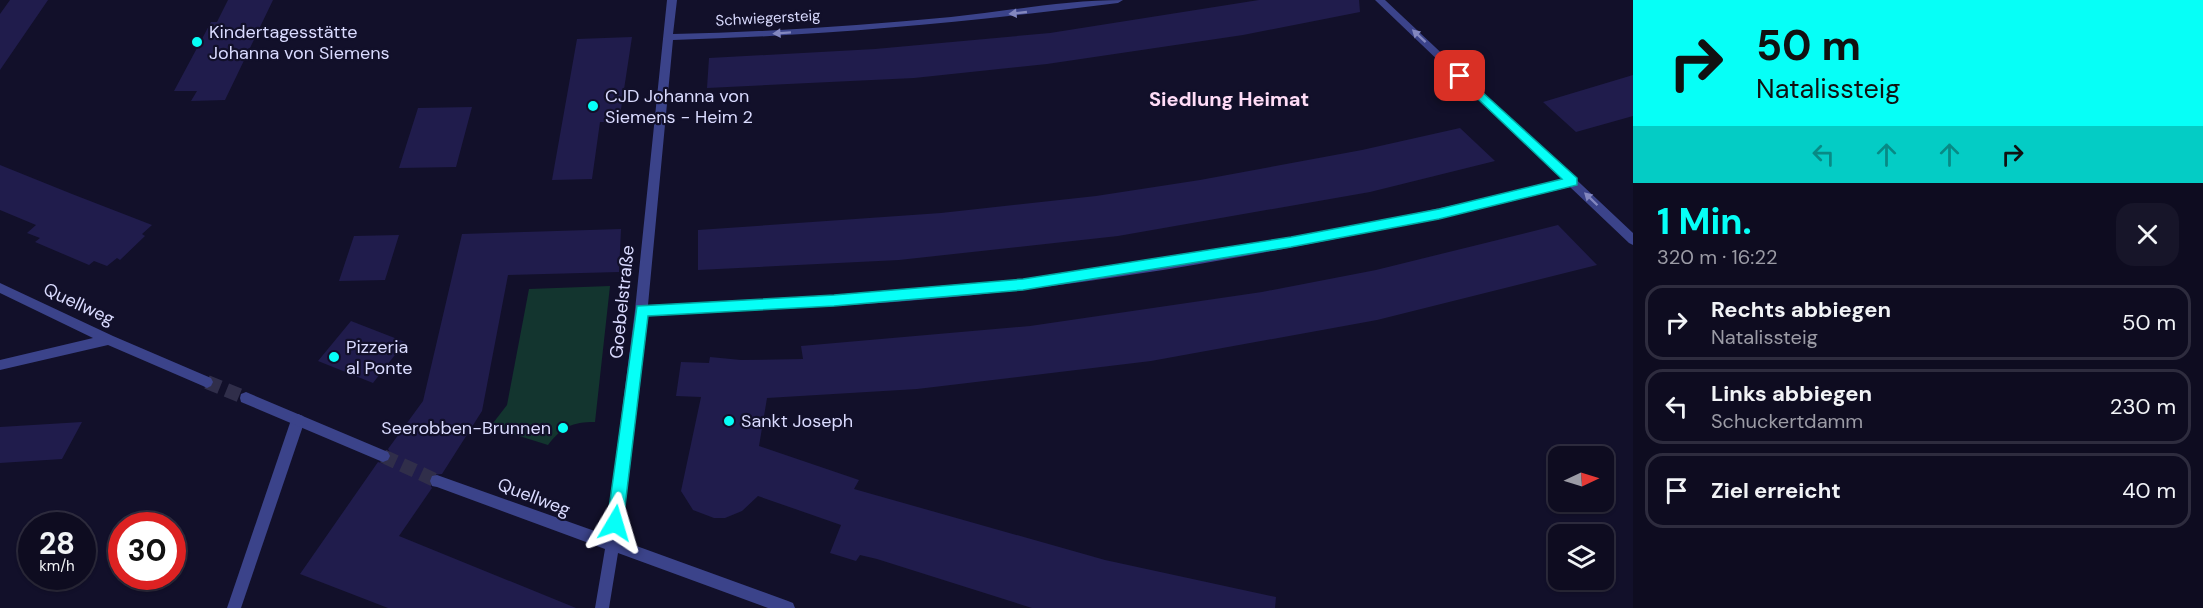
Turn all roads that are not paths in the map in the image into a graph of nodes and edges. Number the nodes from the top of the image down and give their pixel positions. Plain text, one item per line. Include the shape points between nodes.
1 (672, 0) edge
2 (1118, 0) edge
3 (1380, 0) edge
4 (669, 37) junction
5 (1572, 182) junction
6 (1633, 240) edge
7 (0, 288) edge
8 (642, 310) junction
9 (109, 340) junction
10 (0, 365) edge
11 (207, 382) tunnel mouth
12 (246, 398) tunnel mouth
13 (298, 420) junction
14 (382, 456) tunnel mouth
15 (437, 481) tunnel mouth
16 (612, 547) junction
17 (234, 608) edge
18 (602, 608) edge
19 (788, 608) edge

1 - 4 street, Goebelstraße
2 -> 4 street, Schwiegersteig via 944,21
5 -> 3 street
4 - 8 street, Goebelstraße
6 -> 5 street
5 - 8 street via 1439,214 1302,240 1023,284 834,301
7 - 9 street, Quellweg
8 - 16 street, Goebelstraße
9 - 10 street
9 - 11 street, Quellweg
12 - 13 street
13 - 14 street
13 - 17 street
15 - 16 street, Quellweg
16 - 18 street, Goebelstraße
16 - 19 street, Quellweg

